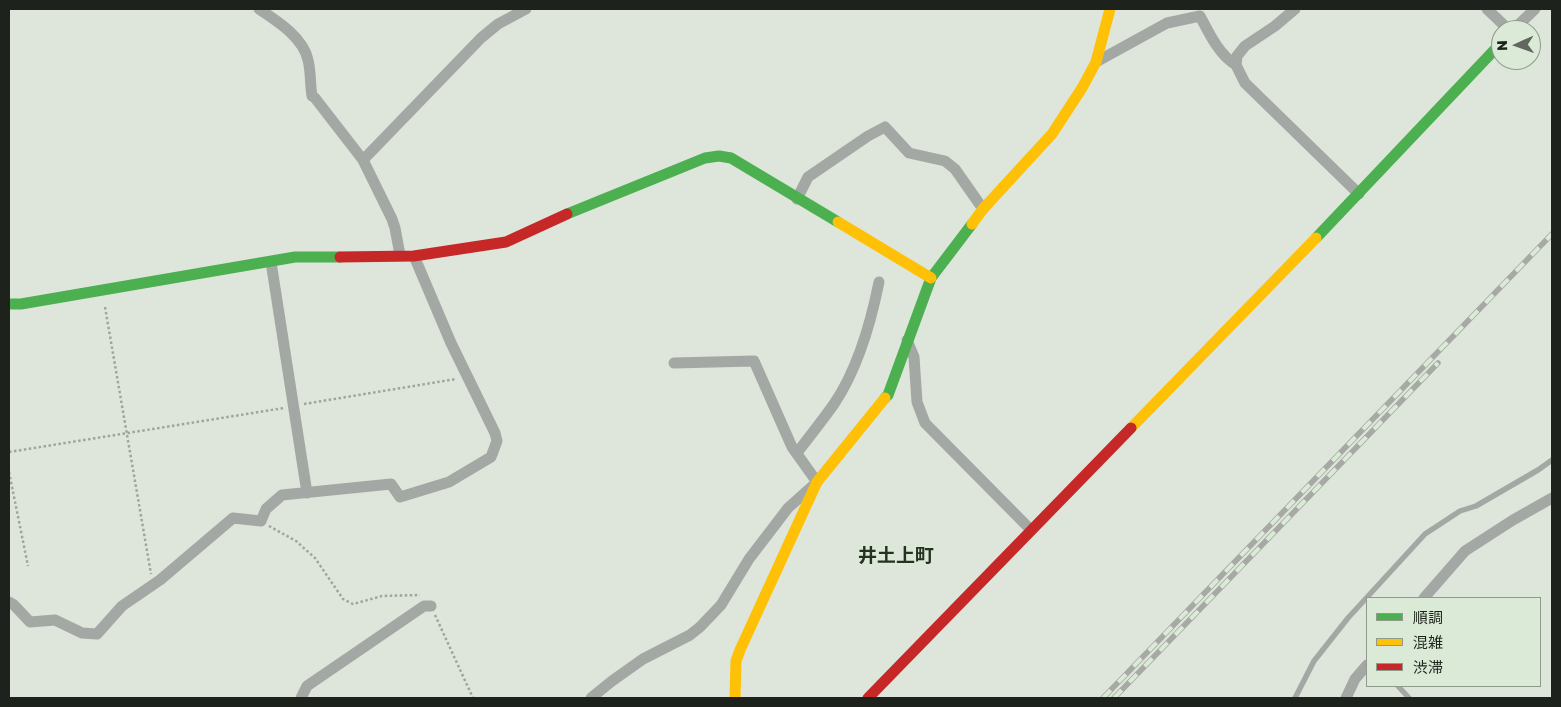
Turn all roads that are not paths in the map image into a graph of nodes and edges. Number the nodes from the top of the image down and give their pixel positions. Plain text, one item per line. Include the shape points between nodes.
1 (259, 9) edge
2 (526, 9) edge
3 (1110, 9) edge
4 (1295, 9) edge
5 (1487, 9) edge
6 (1535, 9) edge
7 (1499, 20) edge
8 (1524, 20) edge
9 (1491, 54) edge
10 (1096, 62) junction
11 (1236, 65) junction
12 (363, 160) junction
13 (1359, 194) junction
14 (797, 199) junction
15 (983, 209) junction
16 (400, 255) junction
17 (414, 256) junction
18 (270, 262) junction
19 (930, 278) junction
20 (879, 282) dead end
21 (9, 304) edge
22 (907, 340) junction
23 (674, 363) dead end
24 (796, 453) junction
25 (1552, 460) edge
26 (817, 482) junction
27 (307, 493) junction
28 (1552, 498) edge
29 (1032, 530) junction
30 (1368, 597) edge
31 (1425, 597) edge
32 (1366, 599) edge
33 (9, 602) edge
34 (431, 606) road end
35 (1366, 666) edge
36 (1399, 687) edge
37 (301, 698) edge
38 (591, 698) edge
39 (735, 698) edge
40 (868, 698) edge
41 (1295, 698) edge
42 (1346, 698) edge
43 (1409, 698) edge

1 - 12 street via 281,23 301,44 308,57 312,96
2 - 12 street via 498,24 481,38
3 - 10 street
4 - 11 street via 1245,46 1237,56
5 - 7 street
6 - 8 street
9 - 13 street
10 - 11 street via 1167,23 1200,16 1208,33 1228,60
10 - 15 street via 1052,134
11 - 13 street via 1249,88
12 - 16 street via 393,223
13 - 29 street
14 - 15 street via 808,177 885,127 908,153 945,161 955,169
14 - 17 street via 731,158 705,158 573,211 506,242
14 - 19 street
15 - 19 street
16 - 17 street
16 - 18 street via 295,257
17 - 27 street via 495,433 497,441 491,457 449,482 400,496 391,484
18 - 21 street
18 - 27 street
19 - 22 street
20 - 24 street via 853,368 834,404
22 - 26 street via 888,394
22 - 29 street via 914,357 917,402 925,424
23 - 24 street via 754,360
24 - 26 street
25 - 30 lane via 1425,534
26 - 38 street via 788,508 749,559 721,605 700,627 643,659
26 - 39 street via 740,650 735,667
27 - 33 street via 282,495 266,509 261,521 233,518 153,585 122,606 97,634 82,633 55,620 30,622
28 - 31 street via 1465,551
29 - 40 street
32 - 41 lane via 1314,661
34 - 37 street via 424,606 307,686
35 - 42 street
36 - 43 lane

